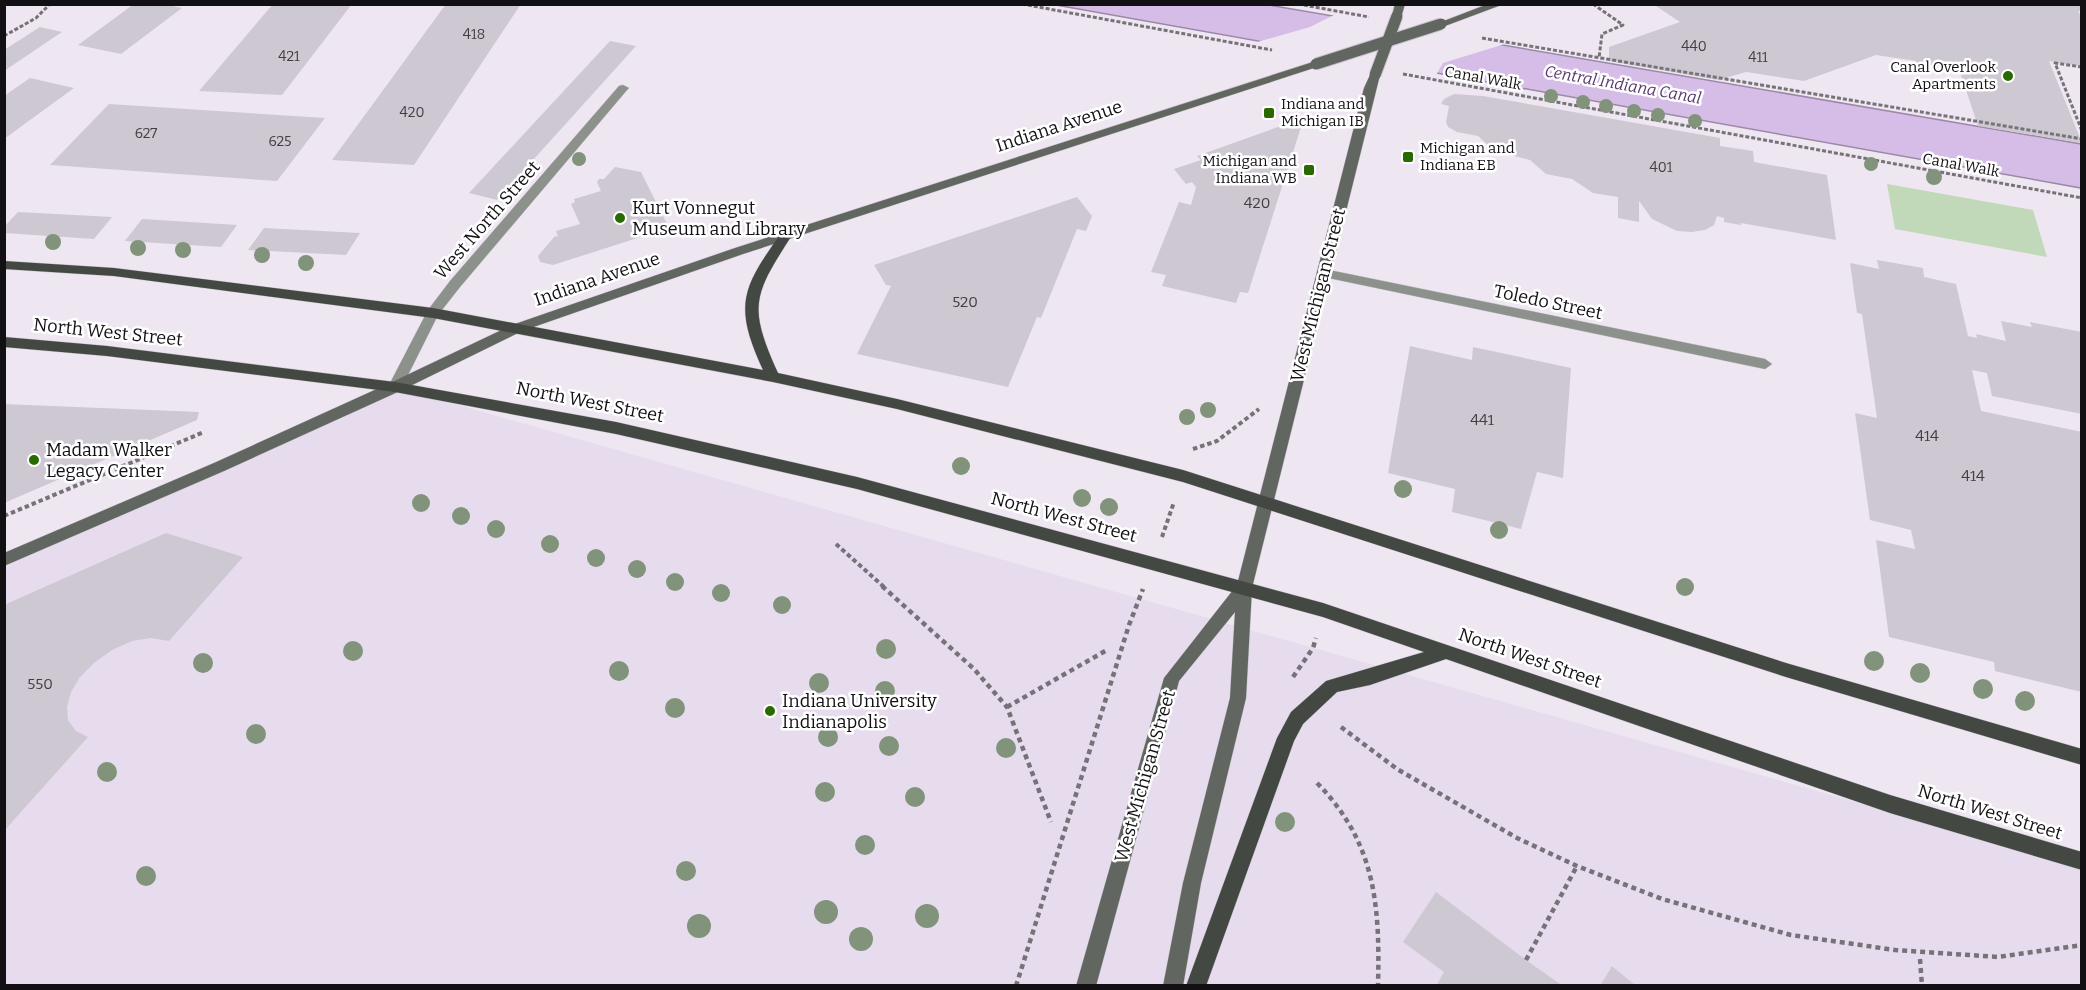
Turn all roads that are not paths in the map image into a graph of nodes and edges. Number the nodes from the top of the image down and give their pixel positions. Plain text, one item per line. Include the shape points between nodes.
1 (1400, 4) edge
2 (1499, 4) edge
3 (1387, 41) junction
4 (623, 88) dead end
5 (786, 235) junction
6 (4, 265) edge
7 (1324, 273) junction
8 (433, 313) junction
9 (517, 328) junction
10 (4, 342) edge
11 (1765, 364) dead end
12 (773, 377) junction
13 (395, 387) junction
14 (1266, 502) junction
15 (4, 560) edge
16 (1244, 588) junction
17 (1446, 652) junction
18 (2082, 757) edge
19 (2082, 861) edge
20 (1086, 986) edge
21 (1173, 986) edge
22 (1196, 986) edge

1 - 3 main road, West Michigan Street, bridge
2 - 3 main road, Indiana Avenue, bridge
3 - 5 main road, Indiana Avenue, bridge
3 - 7 main road, West Michigan Street, bridge via 1370,88
4 - 8 street, West North Street
5 - 9 main road, Indiana Avenue
5 - 12 main road via 754,284 749,304 756,341
6 - 8 main road via 114,272
7 - 11 street, Toledo Street
7 - 14 main road, West Michigan Street
8 - 9 main road
8 - 13 street, West North Street
9 - 12 main road
9 - 13 main road, Indiana Avenue
10 - 13 main road, North West Street
12 - 14 main road via 1043,439
13 - 15 main road, Indiana Avenue
13 - 16 main road, North West Street via 616,428 857,483
14 - 16 main road, West Michigan Street
14 - 18 main road via 1786,670
16 - 17 main road, North West Street
16 - 20 main road, West Michigan Street via 1172,678
16 - 21 main road, West Michigan Street via 1238,698 1192,883
17 - 19 main road, North West Street via 1890,804
17 - 22 main road via 1332,686 1297,718 1286,738

